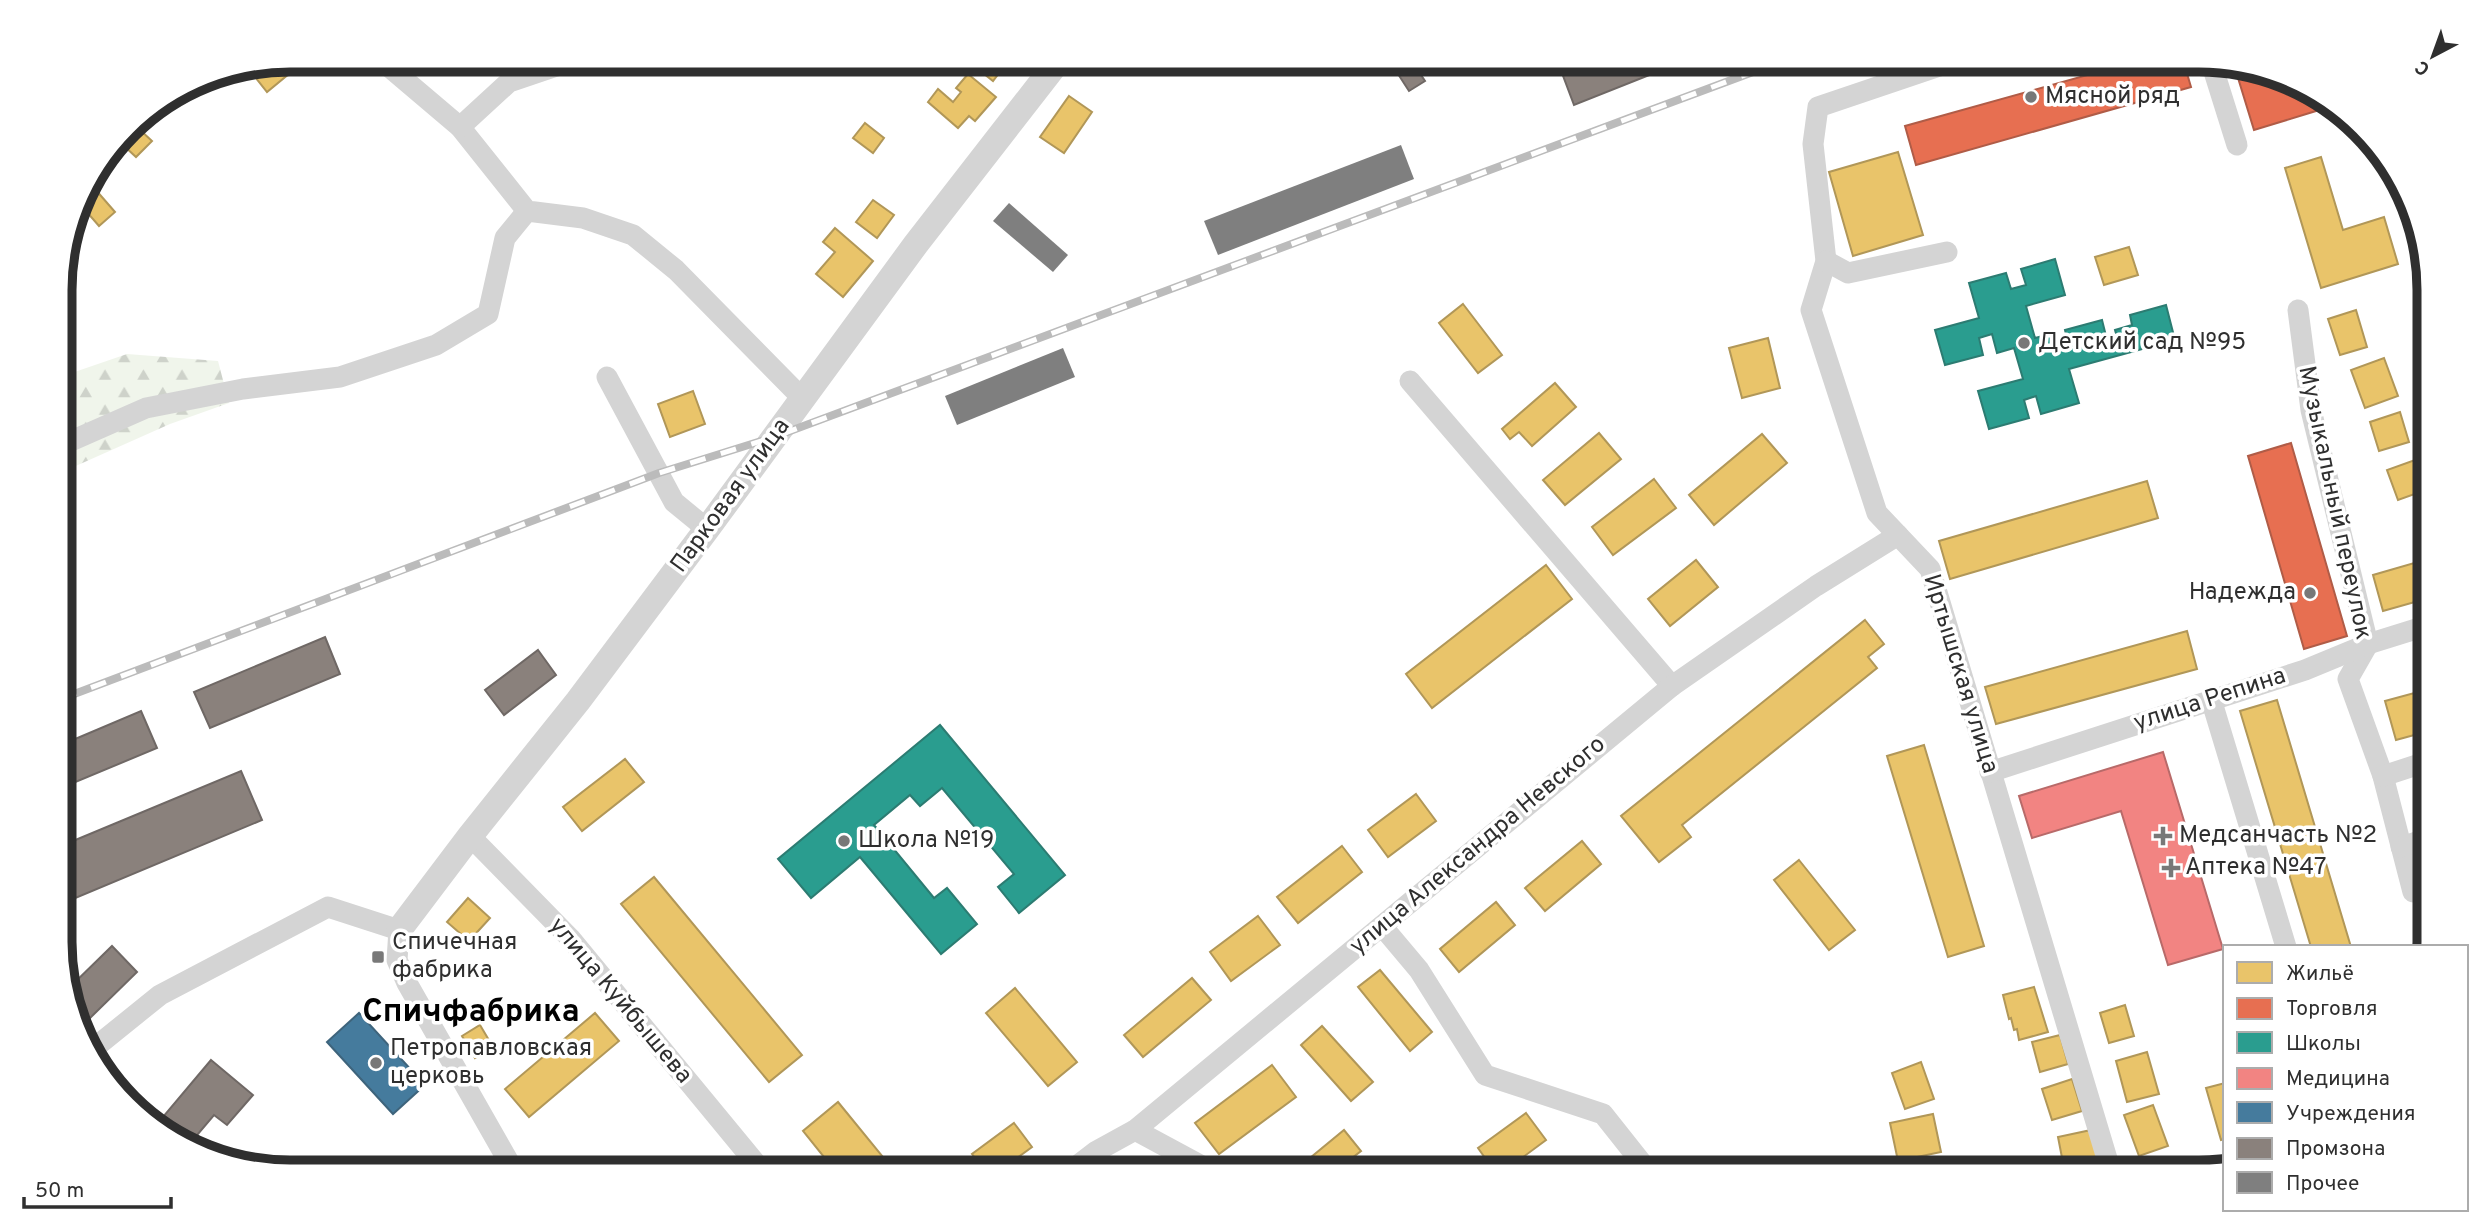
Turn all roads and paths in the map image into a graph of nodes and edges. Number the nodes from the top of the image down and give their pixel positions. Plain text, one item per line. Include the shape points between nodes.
1 (395, 72) edge
2 (539, 72) edge
3 (1050, 72) edge
4 (1922, 72) edge
5 (2214, 72) edge
6 (460, 127) junction
7 (2237, 145) dead end
8 (527, 211) junction
9 (1947, 252) dead end
10 (1826, 261) junction
11 (2298, 310) dead end
12 (607, 377) dead end
13 (1410, 381) dead end
14 (802, 398) junction
15 (72, 441) edge
16 (707, 530) junction
17 (1898, 534) junction
18 (2417, 629) edge
19 (2368, 644) junction
20 (1672, 686) junction
21 (2211, 699) junction
22 (2417, 765) edge
23 (1990, 772) junction
24 (2383, 776) junction
25 (470, 836) junction
26 (2417, 841) edge
27 (2401, 846) junction
28 (2413, 892) dead end
29 (1381, 926) junction
30 (399, 930) junction
31 (2285, 945) edge
32 (98, 1045) edge
33 (1135, 1130) junction
34 (507, 1160) edge
35 (753, 1160) edge
36 (1085, 1160) edge
37 (1191, 1160) edge
38 (1639, 1160) edge
39 (2107, 1160) edge

1 - 6 street
2 - 6 street via 509,82
3 - 14 street, Парковая улица
4 - 10 street, Иртышская улица via 1818,107 1813,144
5 - 7 street
6 - 8 street
8 - 14 street via 583,218 633,235 677,270
8 - 15 street via 505,237 488,314 436,345 340,377 146,408
9 - 10 street via 1848,273
10 - 17 street, Иртышская улица via 1811,310 1877,513
11 - 19 street, Музыкальный переулок via 2311,410
12 - 16 street via 674,502
13 - 20 street
14 - 16 street, Парковая улица
16 - 25 street, Парковая улица
17 - 20 street, улица Александра Невского
17 - 23 street, Иртышская улица via 1930,569
18 - 19 street, улица Репина
19 - 21 street, улица Репина via 2305,670
19 - 24 street, Музыкальный переулок via 2348,680
20 - 29 street, улица Александра Невского
21 - 23 street, улица Репина
21 - 31 street
22 - 24 street
23 - 39 street, Иртышская улица
24 - 27 street, Музыкальный переулок
25 - 30 street, Парковая улица
25 - 35 street, улица Куйбышева via 570,938
26 - 27 street
27 - 28 street, Музыкальный переулок
29 - 33 street, улица Александра Невского
29 - 38 street via 1419,970 1485,1075 1603,1114
30 - 32 street via 328,907 160,995
30 - 34 street via 397,960 407,983
33 - 36 street, улица Александра Невского
33 - 37 street

